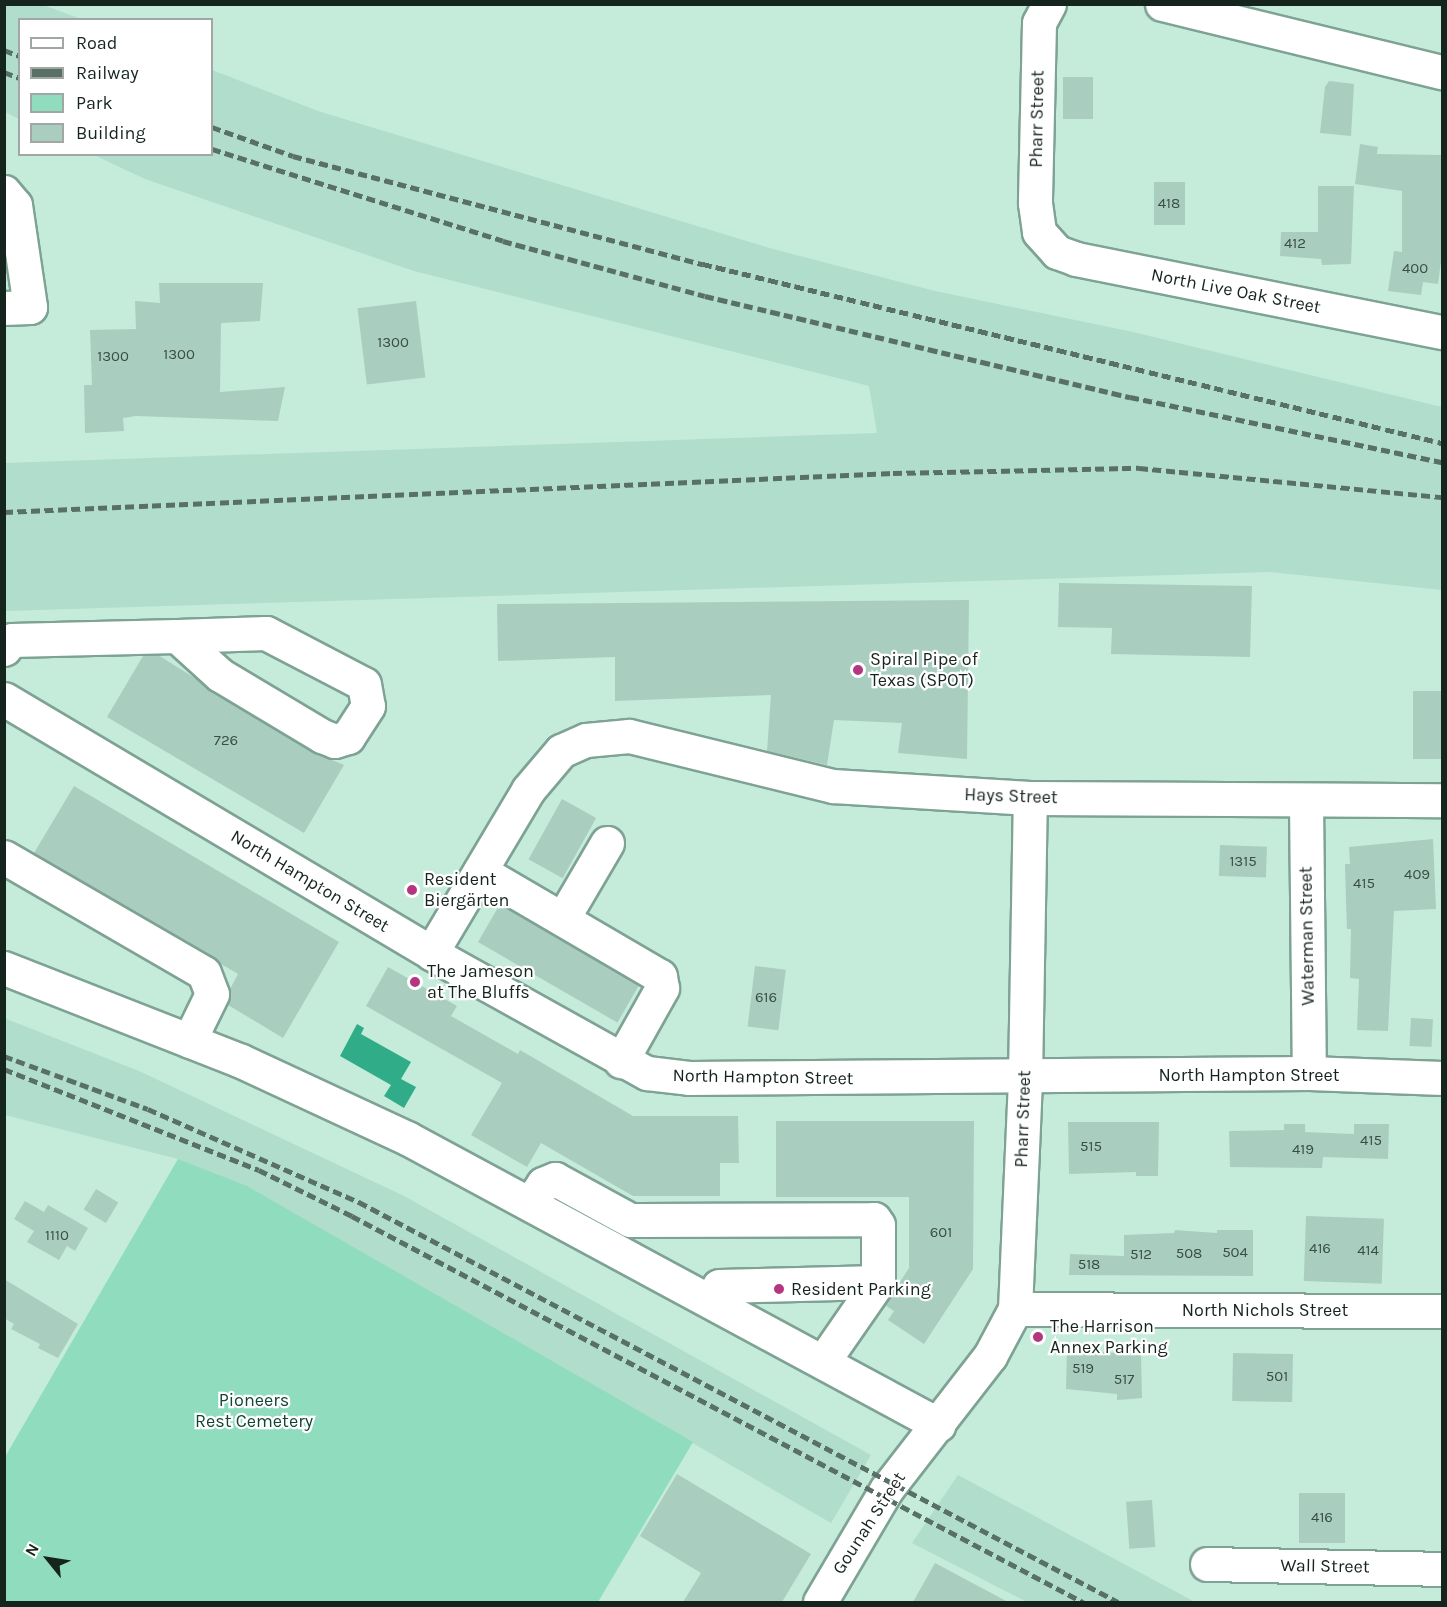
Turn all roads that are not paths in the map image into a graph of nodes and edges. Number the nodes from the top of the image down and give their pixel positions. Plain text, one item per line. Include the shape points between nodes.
1 (1162, 4) edge
2 (1048, 7) edge
3 (1443, 72) edge
4 (4, 192) edge
5 (1039, 232) joint
6 (4, 308) edge
7 (1443, 332) edge
8 (177, 636) junction
9 (4, 650) edge
10 (4, 699) edge
11 (1030, 798) junction
12 (1306, 800) junction
13 (1443, 800) edge
14 (607, 843) dead end
15 (4, 857) edge
16 (480, 871) junction
17 (563, 918) junction
18 (431, 952) junction
19 (4, 968) edge
20 (189, 1041) junction
21 (621, 1061) junction
22 (1309, 1073) junction
23 (1025, 1078) junction
24 (1443, 1078) edge
25 (531, 1202) junction
26 (878, 1282) junction
27 (711, 1300) junction
28 (1015, 1309) junction
29 (1443, 1311) edge
30 (824, 1360) junction
31 (941, 1421) junction
32 (1207, 1564) dead end
33 (1443, 1569) edge
34 (820, 1602) edge

1 - 3 street
2 - 5 street, Pharr Street via 1039,23 1035,204
4 - 6 street via 15,205 30,307
5 - 7 street, North Live Oak Street via 1057,252 1076,259
8 - 8 street via 266,633 364,684 368,706 348,737 335,741 220,675
8 - 9 street via 11,640
10 - 18 street, North Hampton Street
11 - 12 street, Hays Street
11 - 16 street, Hays Street via 833,786 629,736 586,740 561,751 528,790
11 - 23 street, Pharr Street
12 - 13 street, Hays Street
12 - 22 street, Waterman Street
14 - 17 street
15 - 20 street via 204,973 212,994
16 - 17 street
16 - 18 street
17 - 21 street via 660,976 662,988
18 - 21 street, North Hampton Street
19 - 20 street
20 - 25 street via 407,1138
21 - 23 street, North Hampton Street via 647,1073 689,1078
22 - 23 street, North Hampton Street
22 - 24 street, North Hampton Street
23 - 28 street, Pharr Street
25 - 26 street via 543,1184 555,1179 630,1220 867,1216 878,1225
25 - 27 street
26 - 27 street via 719,1286
26 - 30 street
27 - 30 street
28 - 29 street, North Nichols Street
28 - 31 street, Pharr Street via 990,1356
30 - 31 street
31 - 34 street, Gounah Street via 886,1490
32 - 33 street, Wall Street

